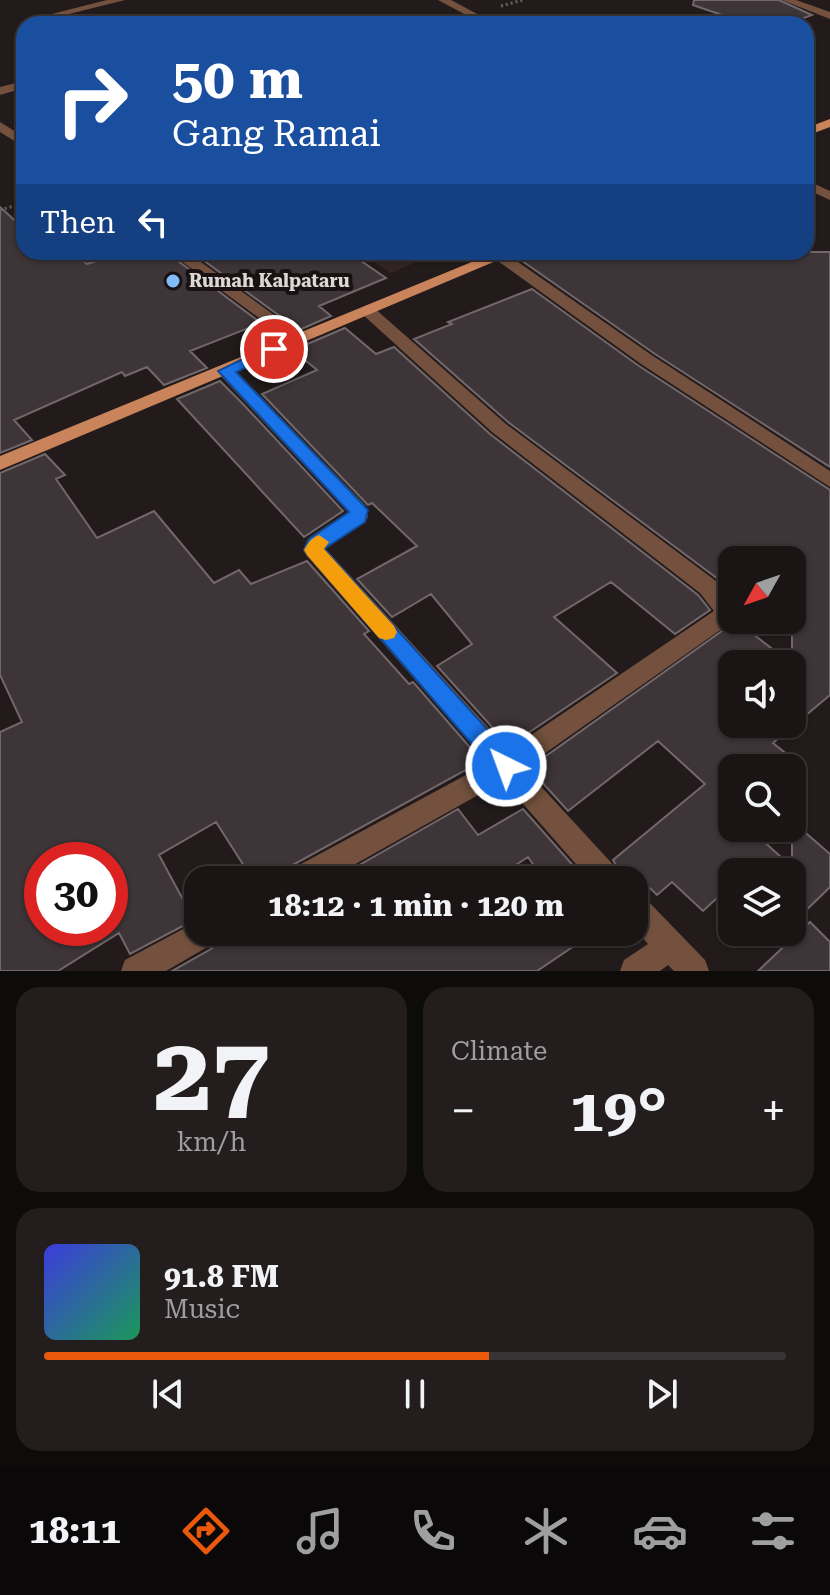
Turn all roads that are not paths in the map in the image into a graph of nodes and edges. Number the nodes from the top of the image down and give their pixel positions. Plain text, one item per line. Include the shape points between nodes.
1 (120, 0) edge
2 (443, 0) edge
3 (787, 0) edge
4 (51, 16) edge
5 (475, 16) edge
6 (830, 16) edge
7 (188, 260) edge
8 (489, 260) edge
9 (512, 260) edge
10 (367, 310) junction
11 (298, 338) junction
12 (226, 371) junction
13 (0, 463) edge
14 (830, 480) edge
15 (506, 766) junction
16 (325, 866) edge
17 (595, 866) edge
18 (648, 922) edge
19 (184, 944) edge
20 (670, 946) junction
21 (136, 971) edge
22 (635, 971) edge
23 (694, 971) edge

1 - 4 street
2 - 5 street
3 - 6 street
7 - 11 street
8 - 10 main road
9 - 14 street via 647,360
10 - 11 main road
10 - 15 street via 499,428 726,605 725,615
11 - 12 main road
12 - 13 main road
12 - 15 street via 358,510 358,517 314,550
15 - 16 street
15 - 17 street
18 - 20 street
19 - 21 street
20 - 22 street
20 - 23 street

